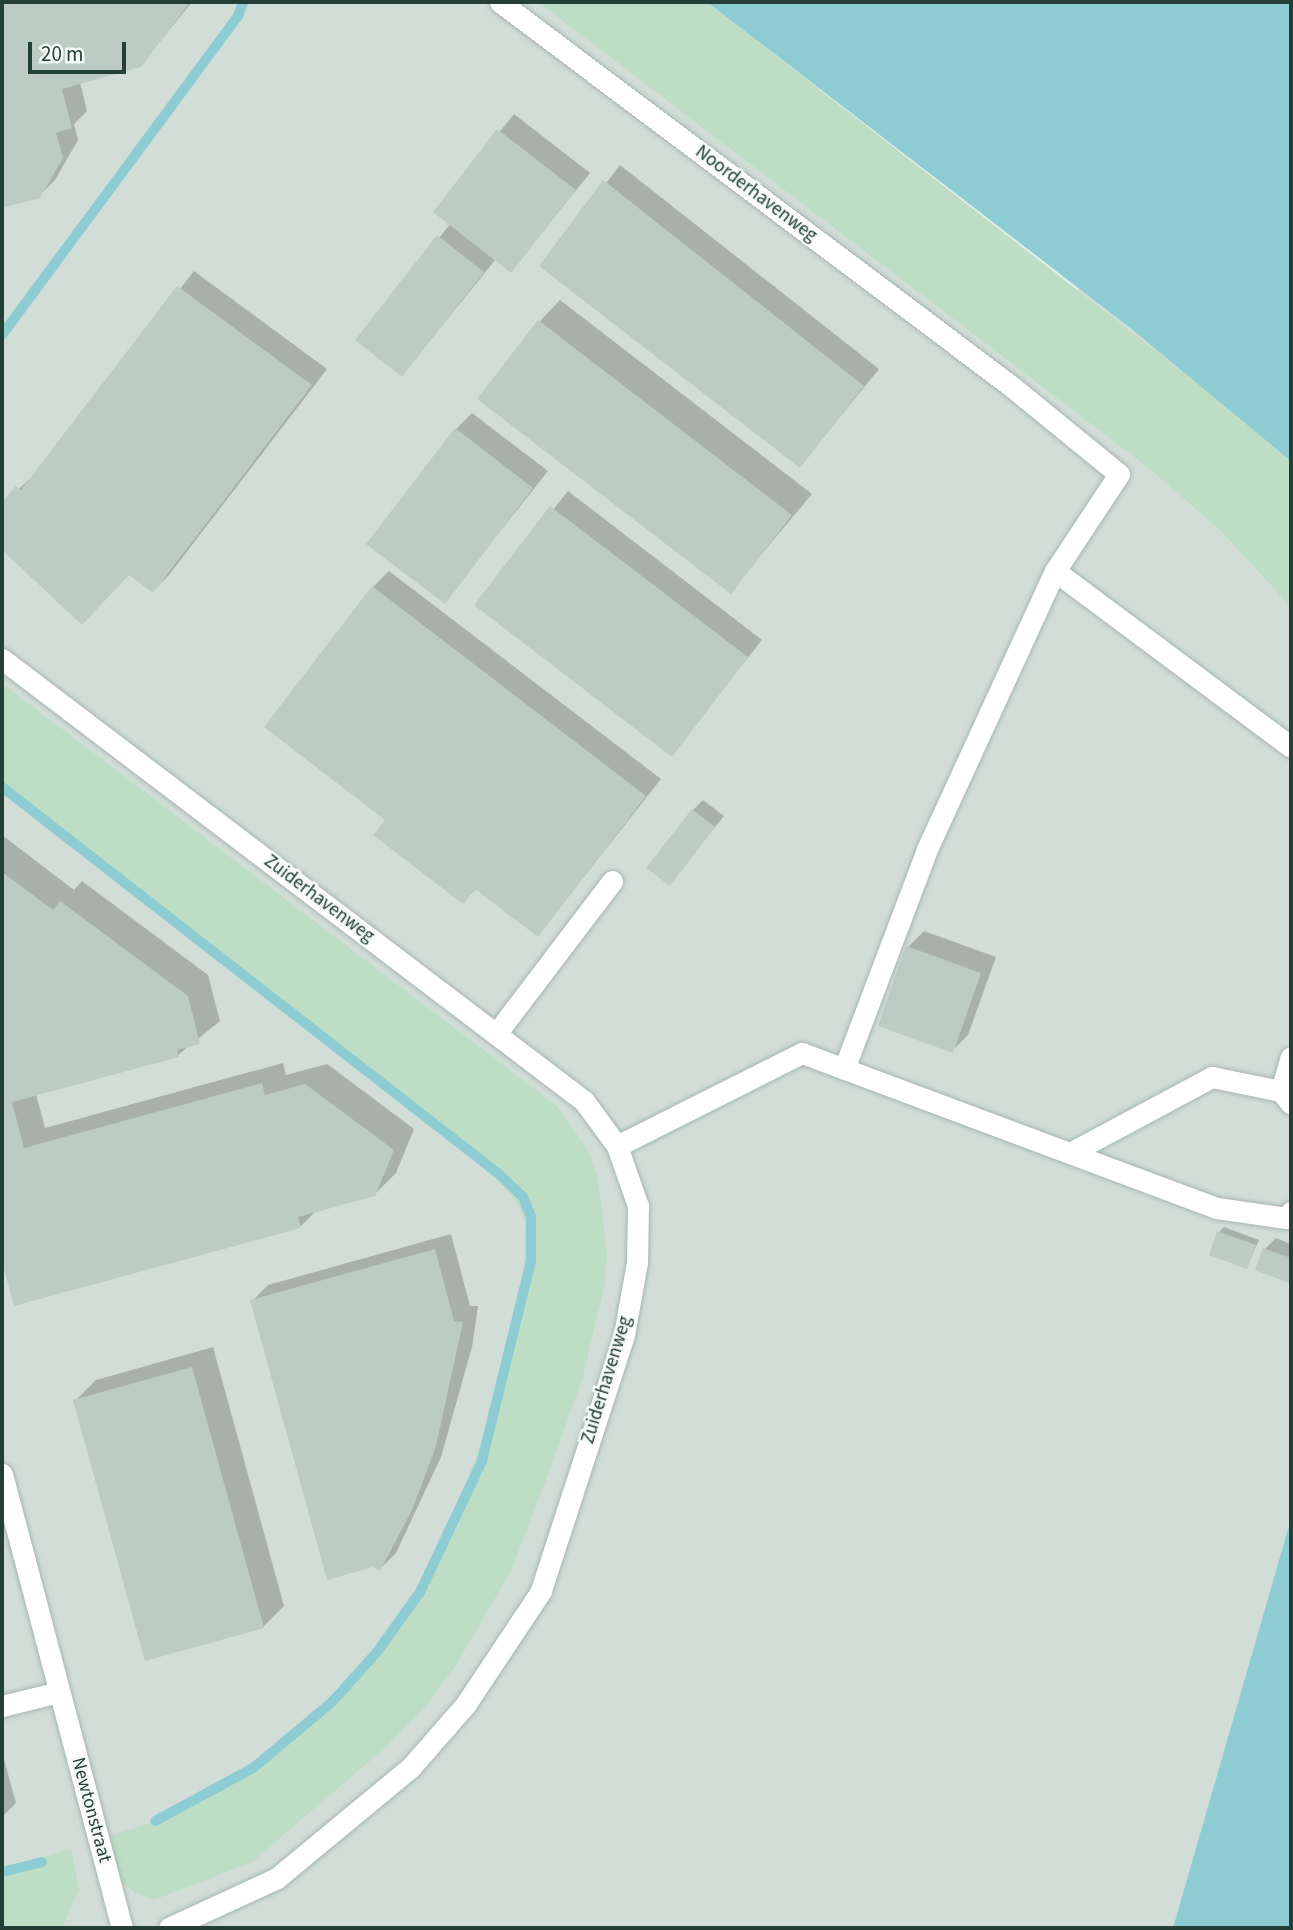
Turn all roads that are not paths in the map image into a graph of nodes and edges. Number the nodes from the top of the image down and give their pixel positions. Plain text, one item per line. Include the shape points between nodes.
1 (500, 2) edge
2 (1055, 571) junction
3 (2, 659) edge
4 (1291, 747) edge
5 (612, 881) dead end
6 (496, 1034) junction
7 (1291, 1057) edge
8 (844, 1069) junction
9 (1286, 1097) edge
10 (617, 1146) junction
11 (1070, 1153) junction
12 (1291, 1212) edge
13 (2, 1474) edge
14 (59, 1692) junction
15 (2, 1706) edge
16 (122, 1928) edge
17 (169, 1928) edge

1 - 2 street, Noorderhavenweg via 1011,387 1119,474
2 - 4 street
2 - 8 street via 927,849
3 - 6 street, Zuiderhavenweg
5 - 6 street
6 - 10 street, Zuiderhavenweg via 584,1101
7 - 9 street
8 - 10 street via 802,1053
8 - 11 street
9 - 11 street via 1212,1077
10 - 17 street, Zuiderhavenweg via 638,1206 637,1262 624,1335 541,1591 466,1704 411,1767 277,1878
11 - 12 street via 1217,1208 1286,1218
13 - 14 street, Newtonstraat
14 - 15 street
14 - 16 street, Newtonstraat

